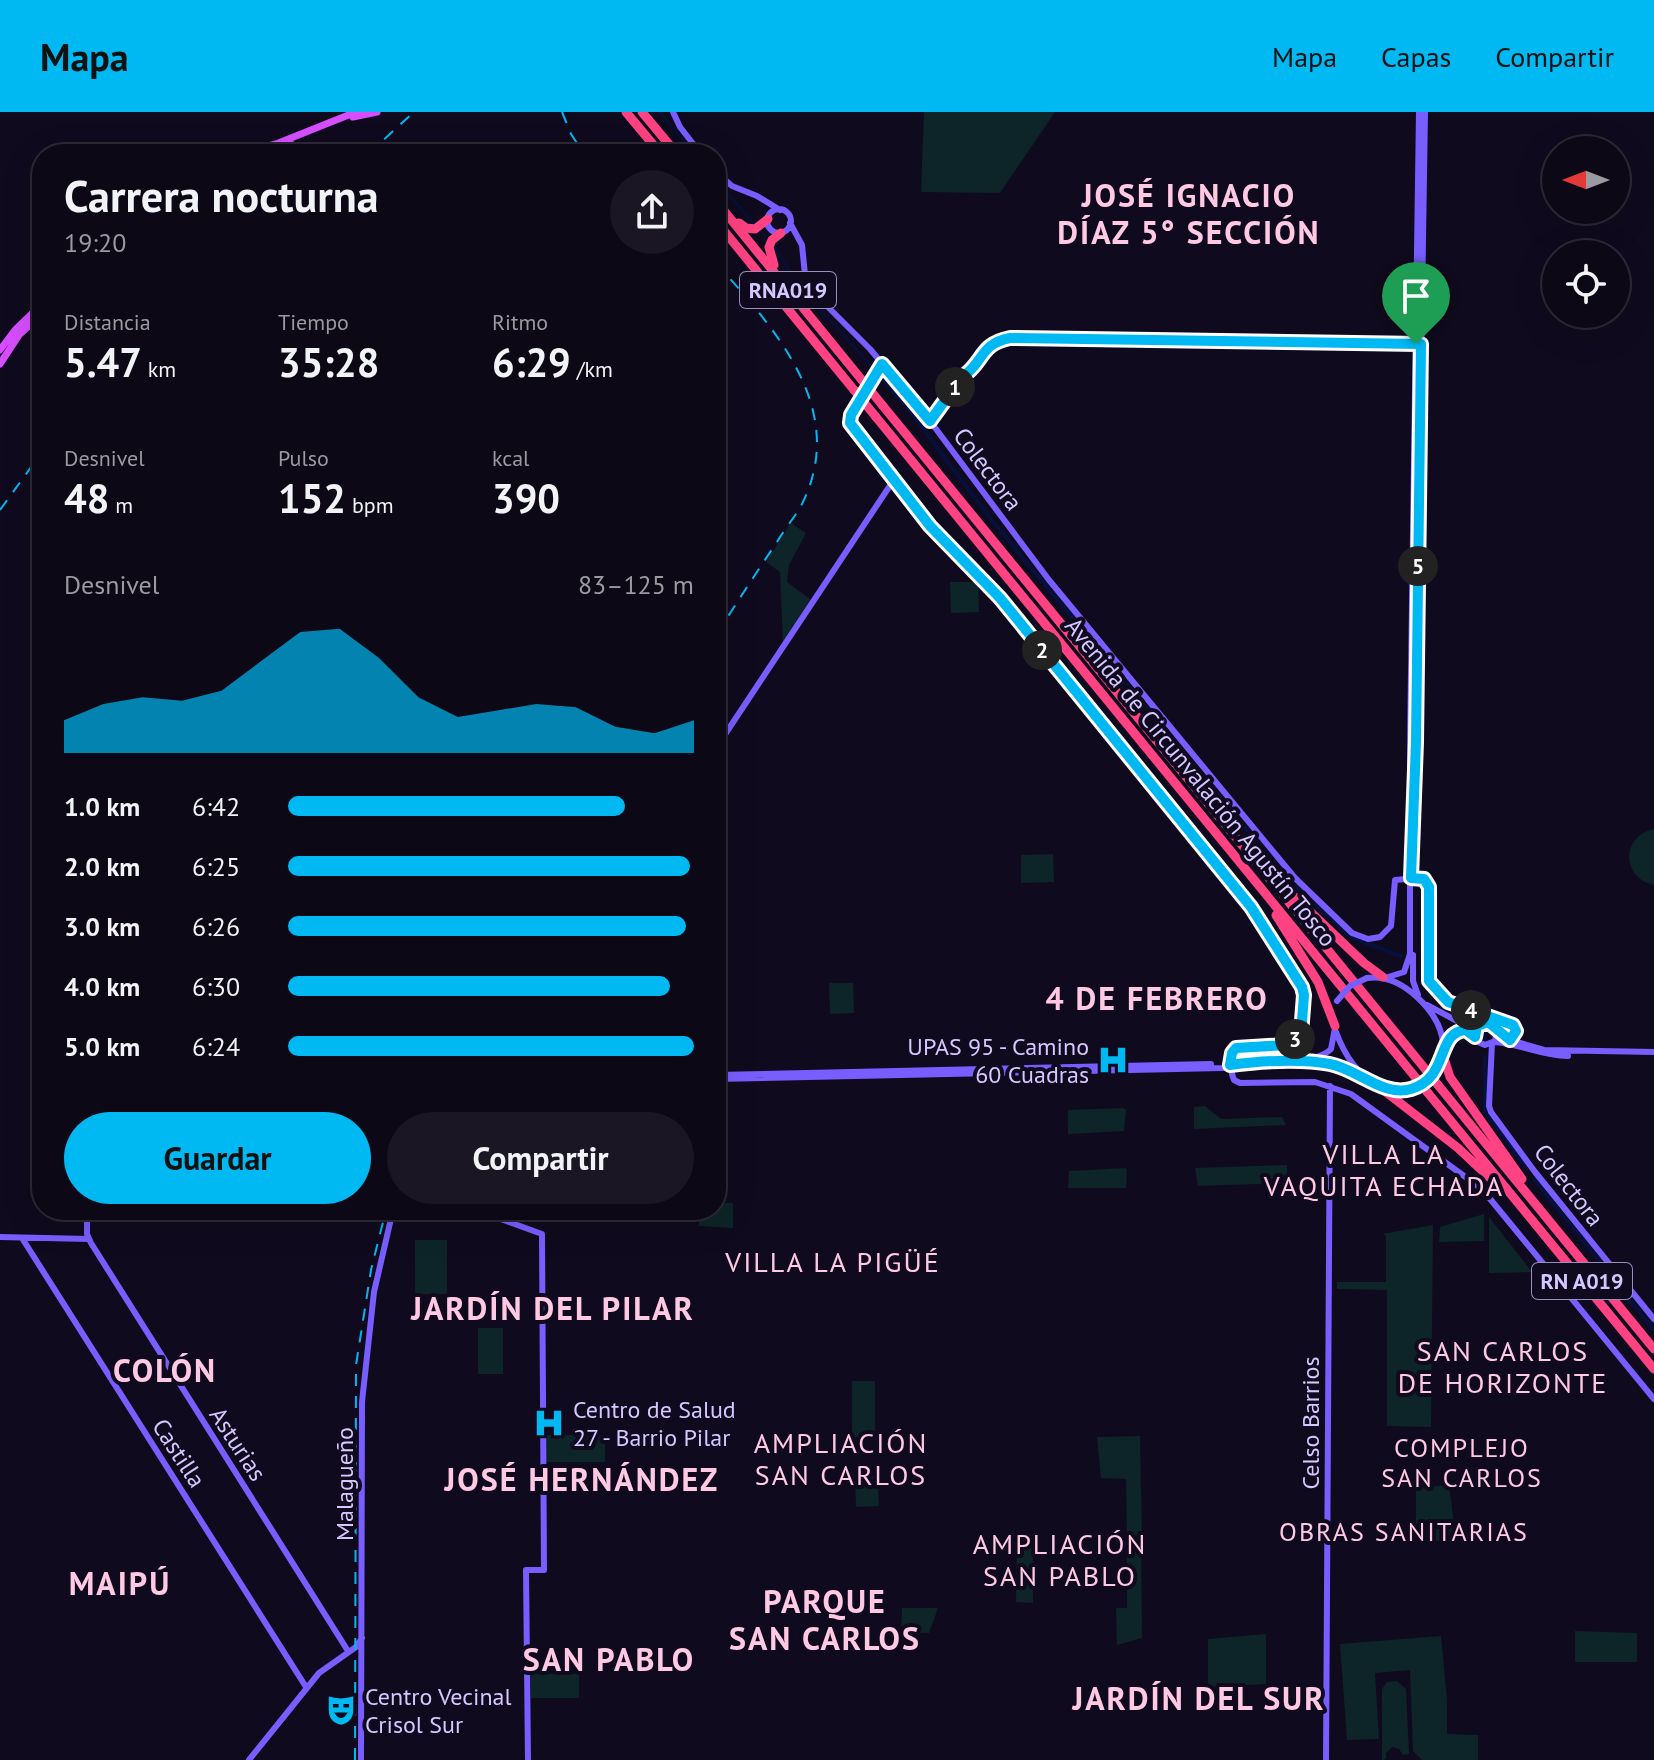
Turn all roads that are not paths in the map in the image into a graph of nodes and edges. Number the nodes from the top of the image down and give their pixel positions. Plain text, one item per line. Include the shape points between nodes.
1 (356, 112) edge
2 (377, 112) edge
3 (624, 112) edge
4 (673, 112) edge
5 (1422, 112) edge
6 (643, 113) edge
7 (276, 144) edge
8 (286, 144) edge
9 (652, 144) edge
10 (670, 144) edge
11 (693, 144) edge
12 (726, 181) edge
13 (763, 200) junction
14 (726, 209) edge
15 (780, 210) junction
16 (726, 212) edge
17 (768, 218) junction
18 (790, 223) junction
19 (726, 233) edge
20 (781, 233) junction
21 (799, 239) junction
22 (32, 314) edge
23 (808, 314) junction
24 (32, 324) edge
25 (1419, 344) junction
26 (0, 350) edge
27 (0, 364) edge
28 (882, 364) junction
29 (930, 421) junction
30 (893, 481) junction
31 (726, 733) edge
32 (1210, 805) junction
33 (1411, 878) junction
34 (1253, 879) junction
35 (1411, 896) junction
36 (1384, 978) junction
37 (1420, 1000) junction
38 (1481, 1023) junction
39 (1335, 1027) junction
40 (1497, 1032) junction
41 (1477, 1040) junction
42 (1507, 1041) junction
43 (1493, 1043) junction
44 (1443, 1053) junction
45 (1654, 1054) edge
46 (1491, 1061) junction
47 (1294, 1062) junction
48 (1230, 1065) junction
49 (726, 1077) edge
50 (1371, 1080) junction
51 (1330, 1086) junction
52 (1514, 1173) junction
53 (1496, 1180) junction
54 (1508, 1194) joint
55 (88, 1220) edge
56 (391, 1220) edge
57 (504, 1220) edge
58 (0, 1237) edge
59 (22, 1238) junction
60 (89, 1239) junction
61 (1654, 1319) edge
62 (1654, 1349) edge
63 (1654, 1369) edge
64 (1654, 1399) edge
65 (362, 1638) junction
66 (348, 1651) junction
67 (306, 1687) junction
68 (249, 1760) edge
69 (361, 1760) edge
70 (528, 1760) edge
71 (1326, 1760) edge

1 - 7 main road
2 - 8 main road
3 - 9 highway
4 - 11 main road
5 - 25 main road
6 - 10 highway
12 - 13 main road
13 - 15 main road
13 - 17 main road
14 - 17 highway via 744,227 755,229
15 - 17 main road
15 - 18 main road
16 - 23 highway, Avenida de Circunvalación Agustín Tosco / RNA019
17 - 20 main road via 770,229
18 - 20 main road
18 - 21 main road, Colectora
19 - 34 highway, Avenida de Circunvalación Agustín Tosco / RNA019, bridge
20 - 21 main road
20 - 23 highway via 770,241 770,258
21 - 28 main road, Colectora via 809,286
22 - 26 main road
23 - 32 highway, Avenida de Circunvalación Agustín Tosco / RNA019, bridge
24 - 27 main road
25 - 29 main road via 1016,338 992,343
25 - 33 main road
28 - 29 main road, Colectora
28 - 30 main road via 850,423
29 - 33 main road, Colectora via 1049,580 1299,882 1352,933 1368,939 1388,931 1394,915 1394,882
30 - 31 main road
30 - 48 main road via 1000,598 1251,907 1302,987 1301,1034 1287,1045 1236,1048
32 - 36 highway via 1292,895
32 - 52 highway, Avenida de Circunvalación Agustín Tosco / RNA019, bridge
33 - 35 main road
33 - 42 main road via 1424,879 1429,887 1429,981 1448,1002 1513,1025 1516,1031
34 - 39 highway via 1318,982
34 - 53 highway, Avenida de Circunvalación Agustín Tosco / RNA019, bridge
35 - 36 main road via 1408,965 1401,974
35 - 37 main road via 1413,981
36 - 37 main road
36 - 39 main road, bridge via 1350,986 1337,1001
37 - 38 main road via 1455,1021
37 - 44 main road via 1437,1027
38 - 40 main road via 1492,1023
38 - 41 main road
39 - 47 main road via 1328,1052
39 - 50 main road via 1348,1056
40 - 42 main road
40 - 43 main road
41 - 43 main road
41 - 44 main road via 1466,1030 1457,1032
41 - 46 main road
42 - 43 main road
42 - 45 main road via 1552,1056
43 - 46 main road, Colectora
44 - 50 main road via 1434,1075 1417,1087 1396,1090
44 - 52 highway via 1450,1077
46 - 61 main road, Colectora via 1490,1110
47 - 48 main road
47 - 50 main road via 1331,1064
48 - 49 main road
48 - 51 main road via 1237,1082
50 - 53 highway
51 - 64 main road via 1359,1099 1486,1193
51 - 71 main road, Celso Barrios
52 - 62 highway, RN A019
53 - 54 highway, Avenida de Circunvalación Agustín Tosco / RNA019
54 - 63 highway, Avenida de Circunvalación Agustín Tosco / RN A019
55 - 60 main road, Asturias
56 - 65 main road, Malagueño via 374,1292 363,1384
57 - 70 main road via 542,1234 544,1570 526,1570
58 - 59 main road
59 - 60 main road
59 - 67 main road, Castilla
60 - 66 main road, Asturias
65 - 66 main road
65 - 69 main road, Malagueño
66 - 67 main road
67 - 68 main road

